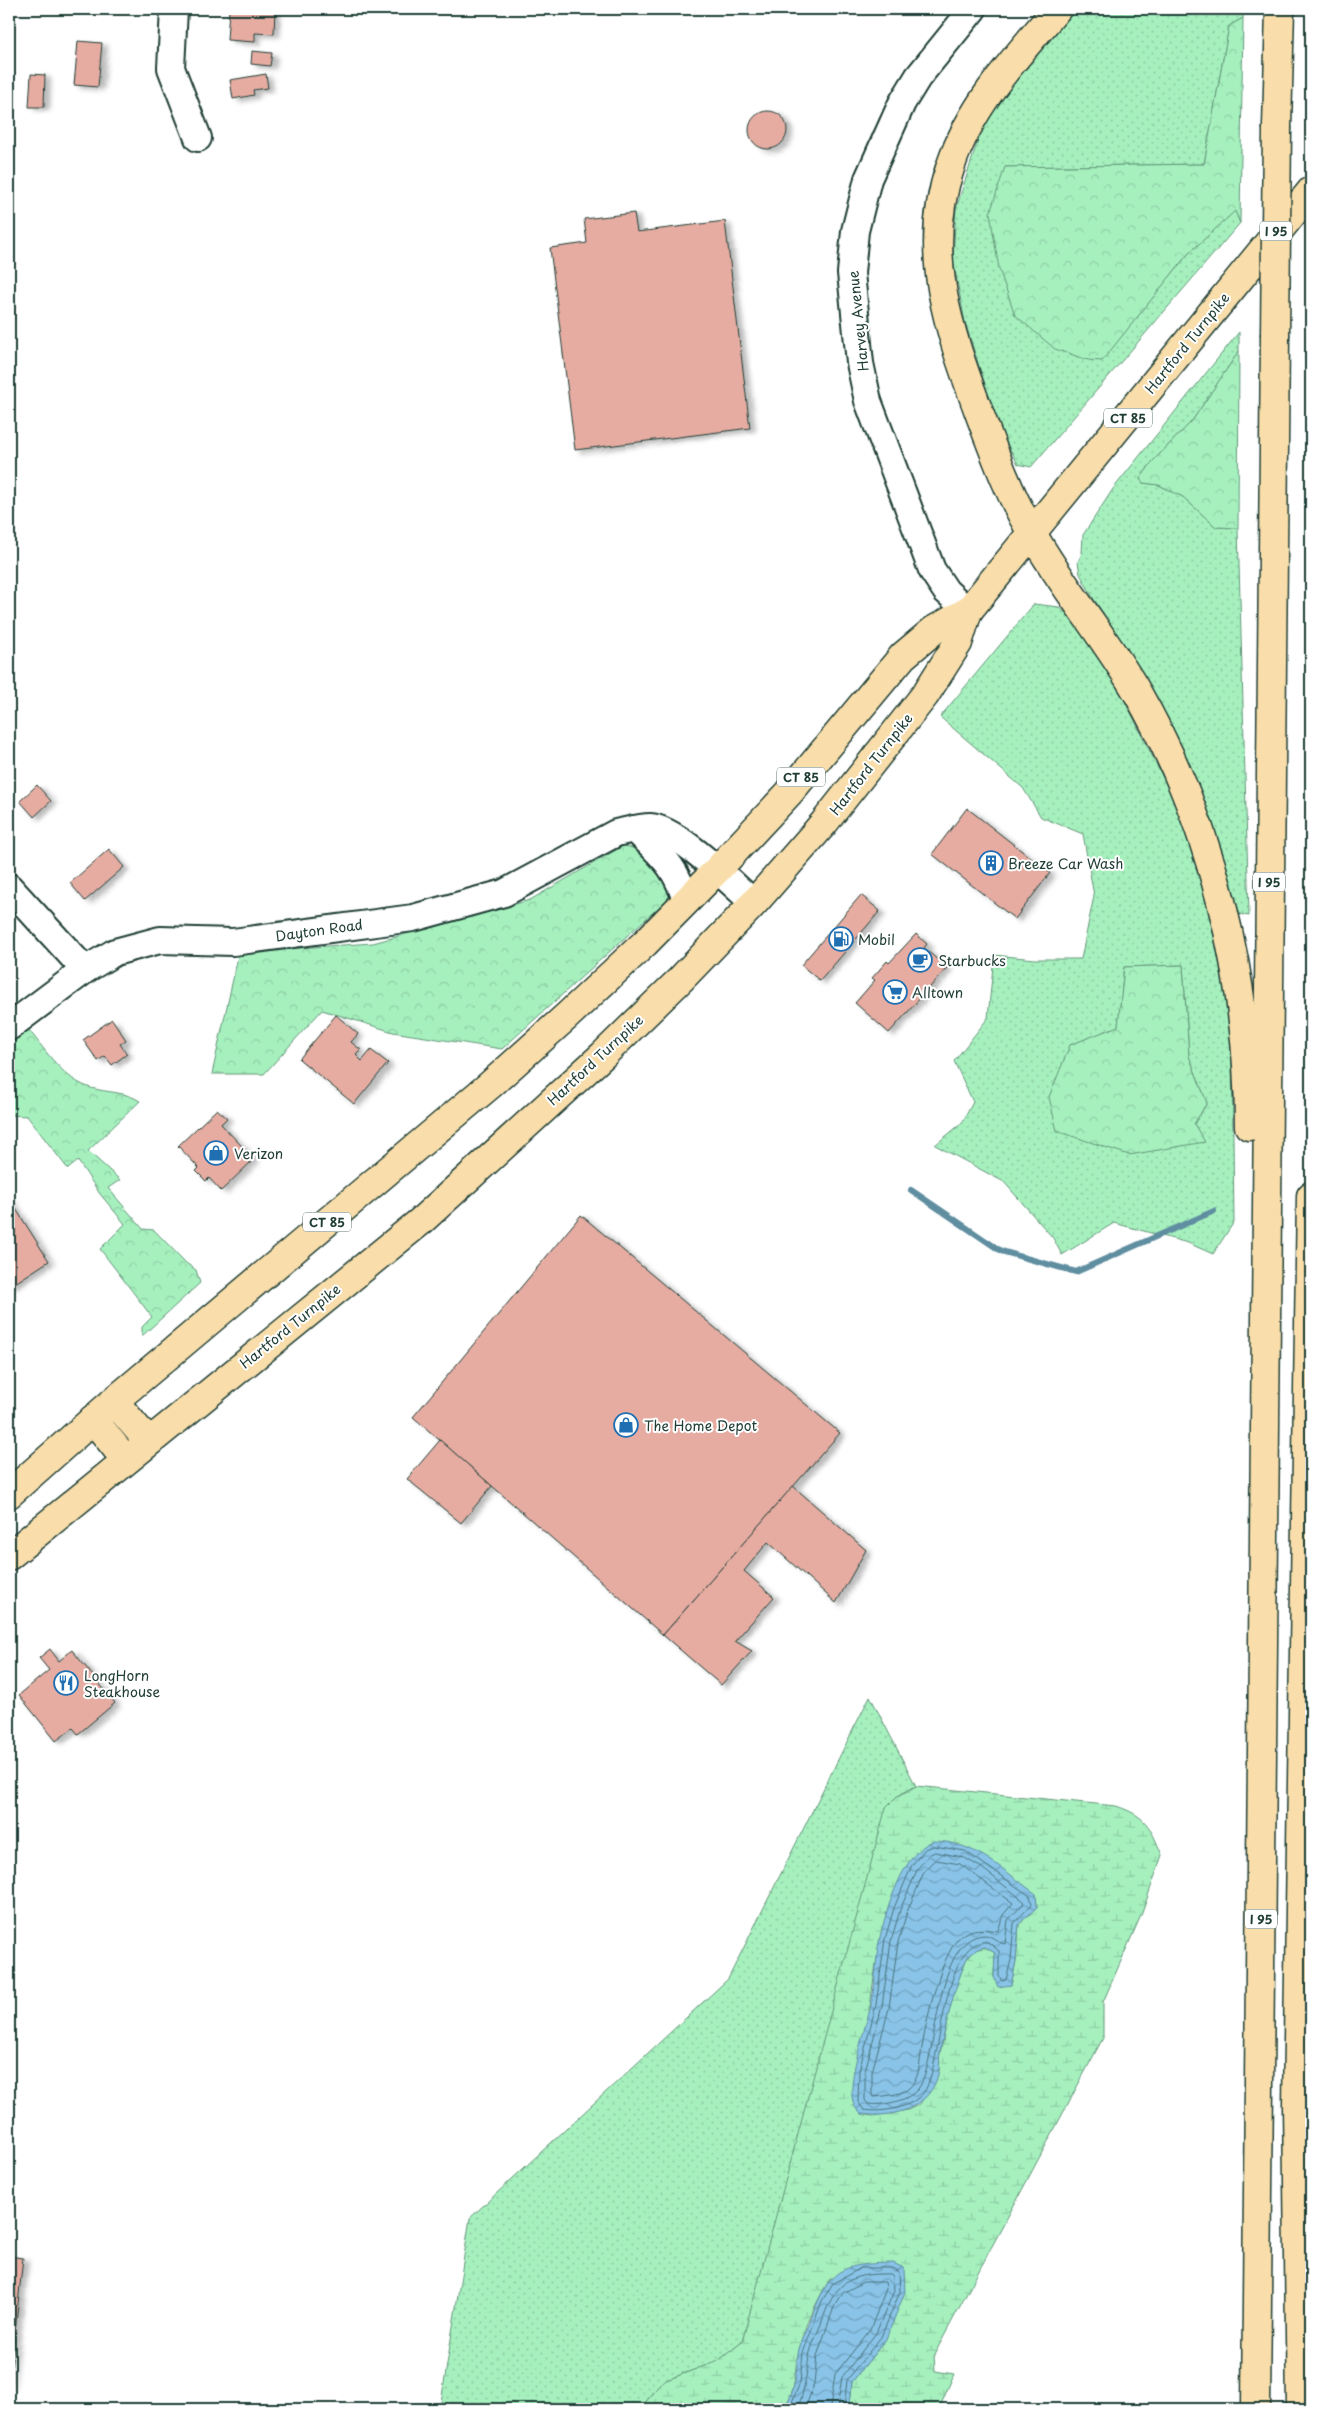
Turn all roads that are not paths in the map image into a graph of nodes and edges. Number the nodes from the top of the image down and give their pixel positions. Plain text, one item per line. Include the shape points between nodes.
1 (174, 9) edge
2 (973, 9) edge
3 (1056, 9) edge
4 (1280, 9) edge
5 (198, 138) dead end
6 (1311, 191) edge
7 (1032, 534) junction
8 (968, 611) junction
9 (635, 830) junction
10 (717, 870) junction
11 (9, 887) edge
12 (686, 901) junction
13 (754, 903) junction
14 (85, 970) junction
15 (9, 1027) edge
16 (1311, 1196) edge
17 (114, 1400) junction
18 (93, 1420) junction
19 (1266, 1428) junction
20 (148, 1441) junction
21 (125, 1459) junction
22 (9, 1494) edge
23 (9, 1556) edge
24 (1256, 2409) edge
25 (1302, 2409) edge

1 - 5 street via 171,68
2 - 8 street, Harvey Avenue via 918,77 902,103 868,179 855,231 851,273 860,364 868,401 932,570 946,591
3 - 7 highway via 997,79 967,131 951,165 940,212 937,254 942,297 960,360 1008,486
4 - 19 highway, I 95, bridge
6 - 7 highway, Hartford Turnpike / CT 85
7 - 8 highway, Hartford Turnpike / CT 85
7 - 19 highway via 1137,692 1180,779 1220,893 1242,999 1249,1096 1249,1253
8 - 10 highway, Hartford Turnpike / CT 85 via 939,626 903,656 789,792
8 - 13 highway, Hartford Turnpike / CT 85 via 958,644 936,681 824,823
9 - 10 street, Dayton Road via 651,827 685,842
9 - 12 street via 660,853 680,880
9 - 14 street, Dayton Road via 616,833 504,893 412,918 233,942 160,940 115,952
10 - 12 highway, Hartford Turnpike / CT 85
10 - 13 street, Dayton Road
11 - 14 street
12 - 17 highway, Hartford Turnpike / CT 85 via 610,976 490,1085
13 - 20 highway, Hartford Turnpike / CT 85 via 603,1055 421,1221
14 - 15 street, Dayton Road
16 - 25 highway via 1297,2105
17 - 18 highway, Hartford Turnpike / CT 85
17 - 20 highway
18 - 21 highway
18 - 22 highway, Hartford Turnpike / CT 85
19 - 24 highway, I 95
20 - 21 highway, Hartford Turnpike / CT 85
21 - 23 highway, Hartford Turnpike / CT 85

